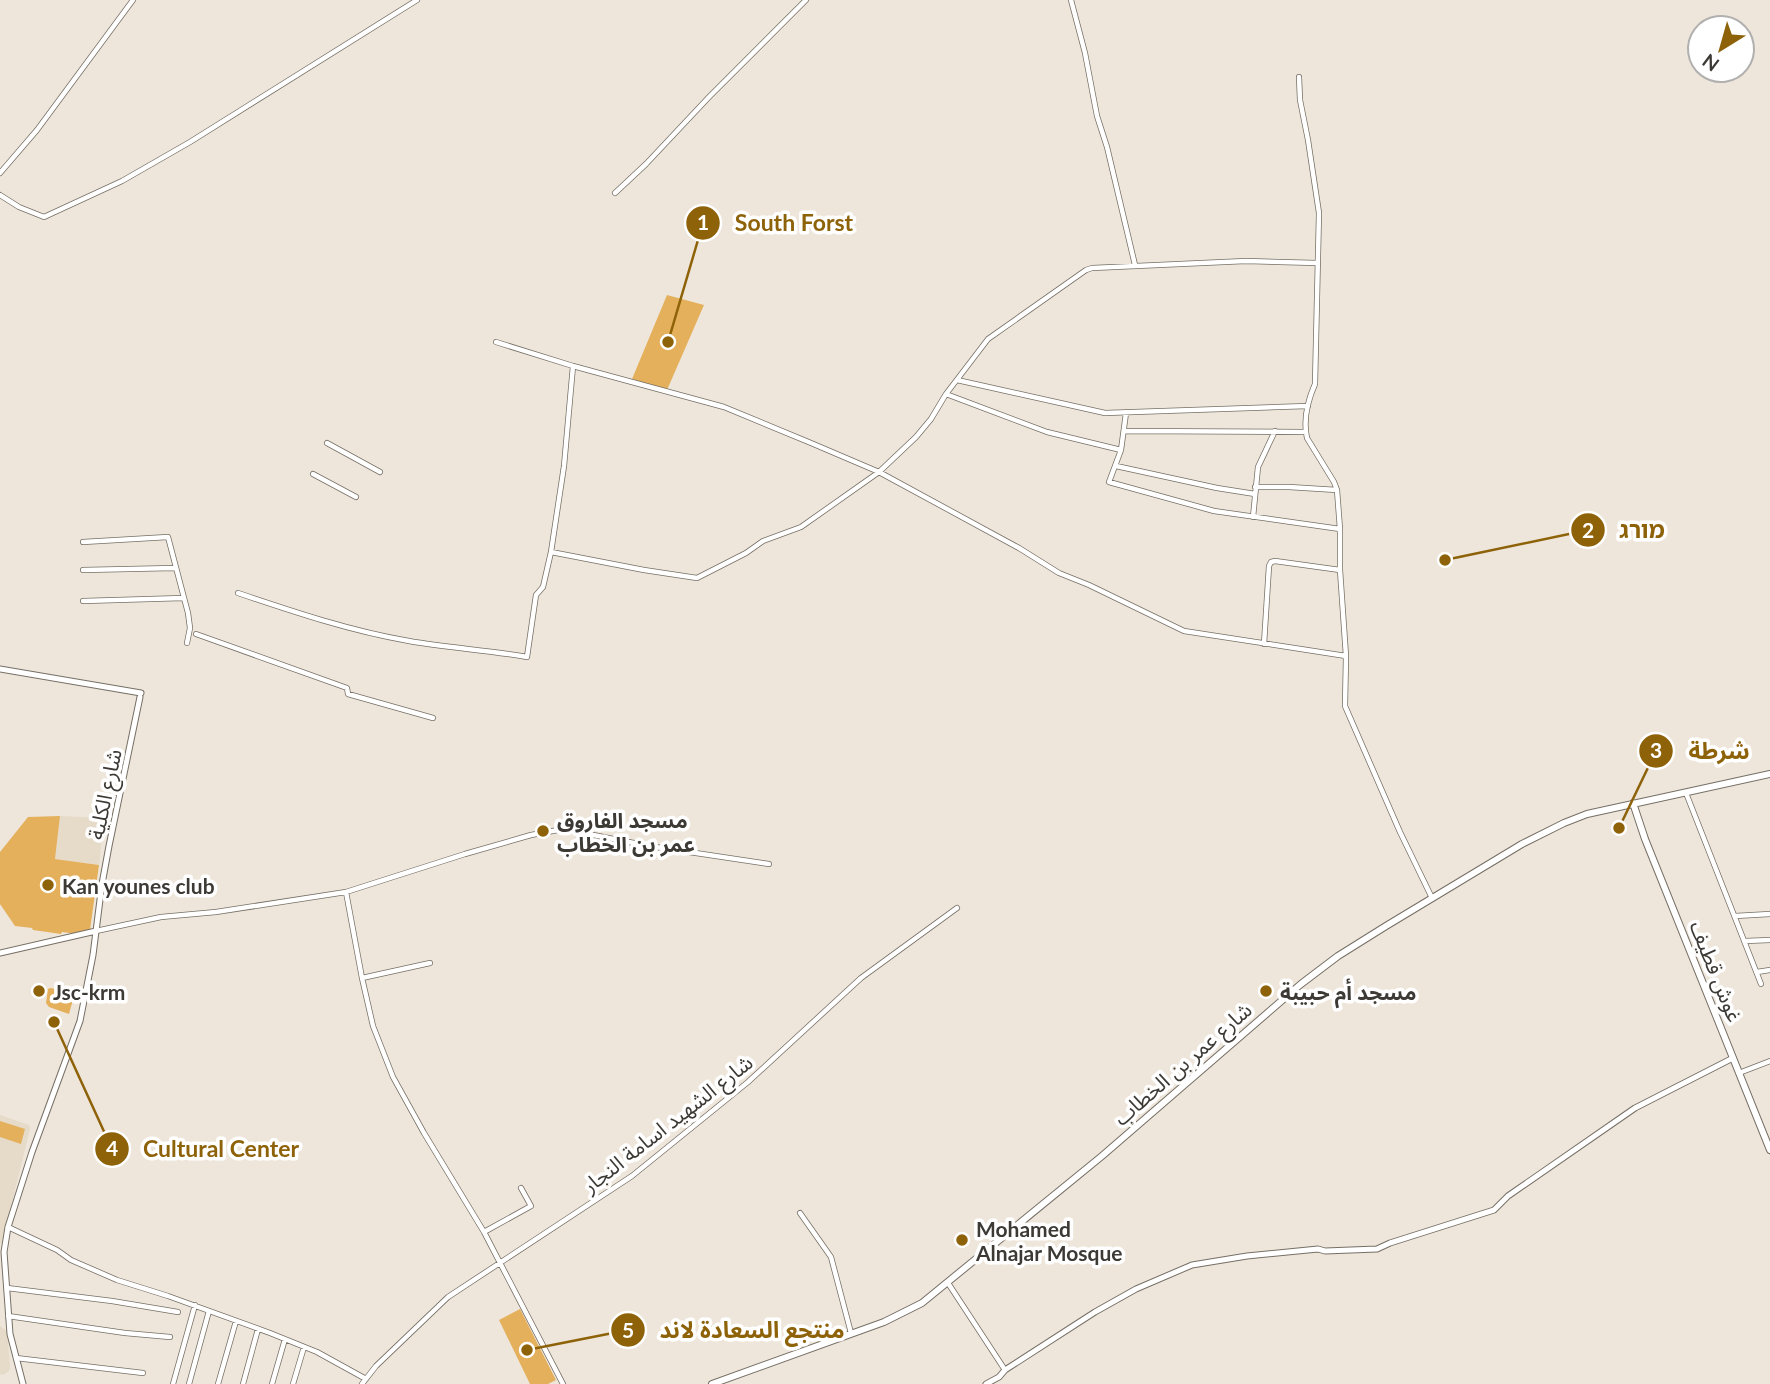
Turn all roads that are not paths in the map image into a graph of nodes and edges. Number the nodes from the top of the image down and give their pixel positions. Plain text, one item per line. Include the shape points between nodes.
1 (133, 0) edge
2 (417, 0) edge
3 (806, 0) edge
4 (1071, 0) edge
5 (1299, 77) dead end
6 (0, 173) edge
7 (615, 193) dead end
8 (0, 195) edge
9 (1317, 263) junction
10 (1135, 265) junction
11 (496, 342) dead end
12 (573, 366) junction
13 (957, 380) junction
14 (946, 394) junction
15 (1308, 406) junction
16 (1126, 413) junction
17 (1125, 431) junction
18 (1275, 431) junction
19 (1305, 432) junction
20 (327, 443) dead end
21 (1121, 450) junction
22 (1116, 466) junction
23 (380, 472) dead end
24 (878, 472) junction
25 (313, 474) dead end
26 (1255, 486) junction
27 (1337, 490) junction
28 (1255, 494) junction
29 (356, 497) dead end
30 (1253, 517) junction
31 (1340, 529) junction
32 (83, 542) dead end
33 (551, 552) junction
34 (175, 568) junction
35 (83, 570) dead end
36 (1340, 570) junction
37 (238, 593) dead end
38 (184, 598) junction
39 (83, 601) dead end
40 (196, 634) dead end
41 (187, 643) dead end
42 (1264, 644) junction
43 (1346, 656) junction
44 (0, 669) edge
45 (433, 718) dead end
46 (1770, 774) edge
47 (1686, 793) junction
48 (1633, 803) junction
49 (769, 864) dead end
50 (346, 892) junction
51 (1432, 898) junction
52 (957, 908) dead end
53 (1770, 914) edge
54 (1735, 916) junction
55 (96, 931) junction
56 (1770, 940) edge
57 (1745, 941) junction
58 (0, 953) edge
59 (430, 963) dead end
60 (1770, 970) edge
61 (1756, 972) junction
62 (362, 978) junction
63 (1761, 984) dead end
64 (1733, 1058) junction
65 (1770, 1061) edge
66 (1739, 1073) junction
67 (1770, 1150) edge
68 (520, 1188) dead end
69 (800, 1213) dead end
70 (8, 1227) junction
71 (484, 1232) junction
72 (499, 1262) junction
73 (948, 1283) junction
74 (7, 1288) junction
75 (195, 1306) junction
76 (178, 1311) dead end
77 (209, 1311) junction
78 (8, 1316) junction
79 (236, 1321) junction
80 (258, 1329) junction
81 (852, 1334) junction
82 (170, 1337) dead end
83 (285, 1339) junction
84 (304, 1347) junction
85 (16, 1358) junction
86 (1005, 1370) junction
87 (144, 1373) dead end
88 (364, 1381) edge
89 (23, 1384) edge
90 (173, 1384) edge
91 (189, 1384) edge
92 (218, 1384) edge
93 (243, 1384) edge
94 (272, 1384) edge
95 (293, 1384) edge
96 (563, 1384) edge
97 (712, 1384) edge
98 (986, 1384) edge

1 - 6 street
2 - 8 street via 122,181 44,217
3 - 7 street
4 - 10 street
5 - 9 street via 1319,213
9 - 10 street
9 - 15 street via 1315,383
10 - 13 street via 1086,270 988,339
11 - 12 street
12 - 24 street via 724,407
12 - 33 street
13 - 14 street
13 - 16 street
14 - 21 street via 1047,432
14 - 24 street via 926,426
15 - 16 street
15 - 19 street
16 - 17 street
17 - 18 street
17 - 21 street
18 - 19 street
18 - 26 street via 1258,467
19 - 27 street
20 - 23 street
21 - 22 street
22 - 28 street
22 - 30 street via 1109,482
24 - 33 street via 801,527 763,541 697,578
24 - 42 street via 1059,573 1184,631
25 - 29 street
26 - 27 street
26 - 28 street
27 - 31 street
28 - 30 street
30 - 31 street
31 - 36 street
32 - 34 street via 168,537
33 - 37 street via 536,595 527,657 360,631
34 - 35 street
34 - 38 street
36 - 42 street via 1271,562
36 - 43 street
38 - 39 street
38 - 41 street via 190,628
40 - 45 street via 347,688 348,694
42 - 43 street
43 - 51 street via 1345,706
44 - 55 street, شارع الكلية via 140,695
46 - 47 main road, شارع عمر بن الخطاب
47 - 48 main road, شارع عمر بن الخطاب
47 - 54 street
48 - 51 main road, شارع عمر بن الخطاب via 1587,814 1540,834
48 - 64 main road, غوش قطيف
49 - 50 street via 558,830
50 - 55 street via 161,917
50 - 62 street
51 - 73 main road, شارع عمر بن الخطاب via 1301,984
52 - 72 street, شارع الشهيد اسامة النجار via 861,978 748,1082 632,1176
53 - 54 street
54 - 57 street
55 - 58 street
55 - 70 street, شارع الكلية via 80,1021
56 - 57 street
57 - 61 street
59 - 62 street
60 - 61 street
61 - 63 street
62 - 71 street via 373,1026 393,1077
64 - 66 main road, غوش قطيف
64 - 86 street via 1635,1108 1494,1210 1377,1249 1280,1252 1192,1265 1095,1312
65 - 66 street
66 - 67 main road, غوش قطيف
68 - 71 street via 531,1206
69 - 81 street via 831,1257
70 - 74 street, شارع الكلية via 4,1252
70 - 75 street via 117,1280
71 - 72 street
72 - 88 street, شارع الشهيد اسامة النجار via 448,1297
72 - 96 street
73 - 81 main road, شارع عمر بن الخطاب via 909,1310
73 - 86 street
74 - 76 street
74 - 78 street, شارع الكلية
75 - 77 street
75 - 90 street
77 - 79 street
77 - 91 street
78 - 82 street
78 - 85 street, شارع الكلية
79 - 80 street
79 - 92 street
80 - 83 street
80 - 93 street
81 - 97 main road, شارع عمر بن الخطاب
83 - 84 street
83 - 94 street
84 - 88 street
84 - 95 street
85 - 87 street
85 - 89 street, شارع الكلية
86 - 98 street

